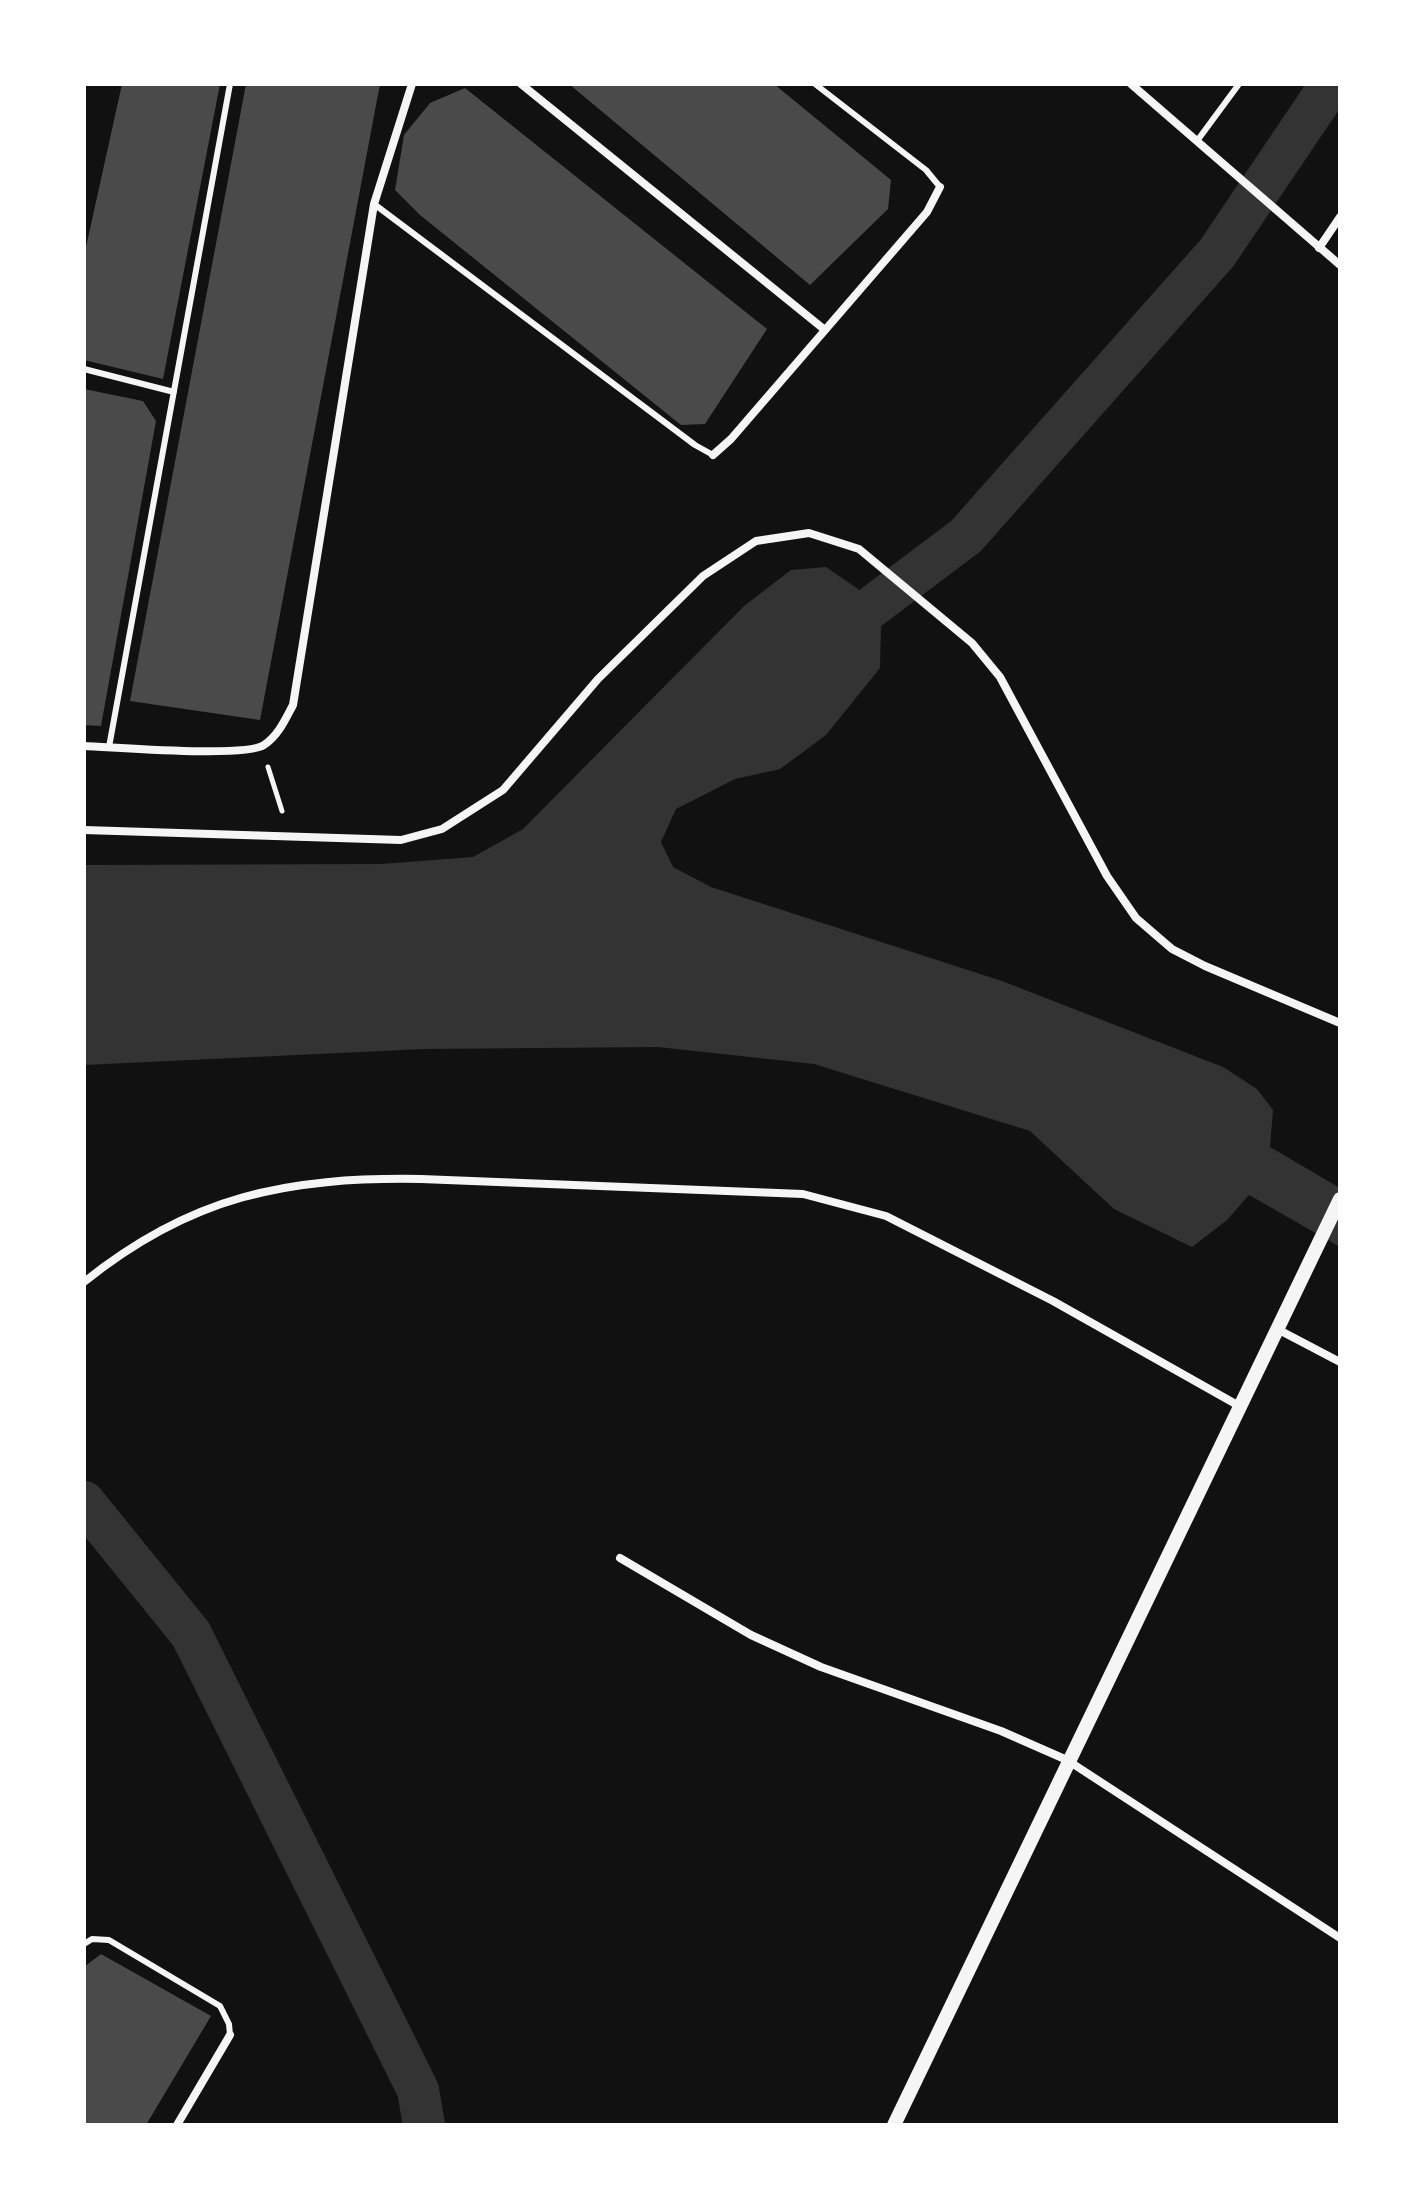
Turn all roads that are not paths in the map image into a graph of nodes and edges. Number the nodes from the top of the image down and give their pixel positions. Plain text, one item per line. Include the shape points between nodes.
1 (230, 84) edge
2 (412, 84) edge
3 (521, 84) edge
4 (815, 84) edge
5 (1131, 84) edge
6 (1239, 84) edge
7 (1197, 141) junction
8 (940, 187) joint
9 (374, 204) junction
10 (1340, 217) edge
11 (1319, 248) junction
12 (1340, 265) edge
13 (825, 330) junction
14 (84, 369) edge
15 (174, 392) junction
16 (713, 455) joint
17 (84, 746) edge
18 (109, 747) junction
19 (84, 830) edge
20 (1340, 1023) edge
21 (1340, 1199) edge
22 (84, 1282) edge
23 (1279, 1330) junction
24 (1340, 1362) edge
25 (1241, 1408) junction
26 (620, 1558) dead end
27 (1067, 1760) junction
28 (1340, 1938) edge
29 (84, 1944) edge
30 (230, 2035) joint
31 (177, 2125) edge
32 (894, 2125) edge

1 - 15 lane
2 - 9 street
3 - 13 street
4 - 8 lane via 926,170
5 - 7 street
6 - 7 lane
7 - 11 street
8 - 13 street via 927,212
9 - 16 lane
9 - 18 street via 293,705 279,731 262,747
10 - 11 street
11 - 12 street
13 - 16 street
14 - 15 lane
15 - 18 lane
17 - 18 street
19 - 20 street via 401,840 442,829 503,790 598,679 703,576 756,541 809,533 859,549 943,615 1000,677 1107,876 1136,918 1172,949 1205,966
21 - 23 street
22 - 25 street via 147,1235 187,1214 290,1186 363,1178 803,1194 886,1216
23 - 24 street
23 - 25 street
25 - 27 street
26 - 27 street via 765,1642
27 - 28 street
27 - 32 street
29 - 30 lane via 109,1940 220,2006
30 - 31 street

